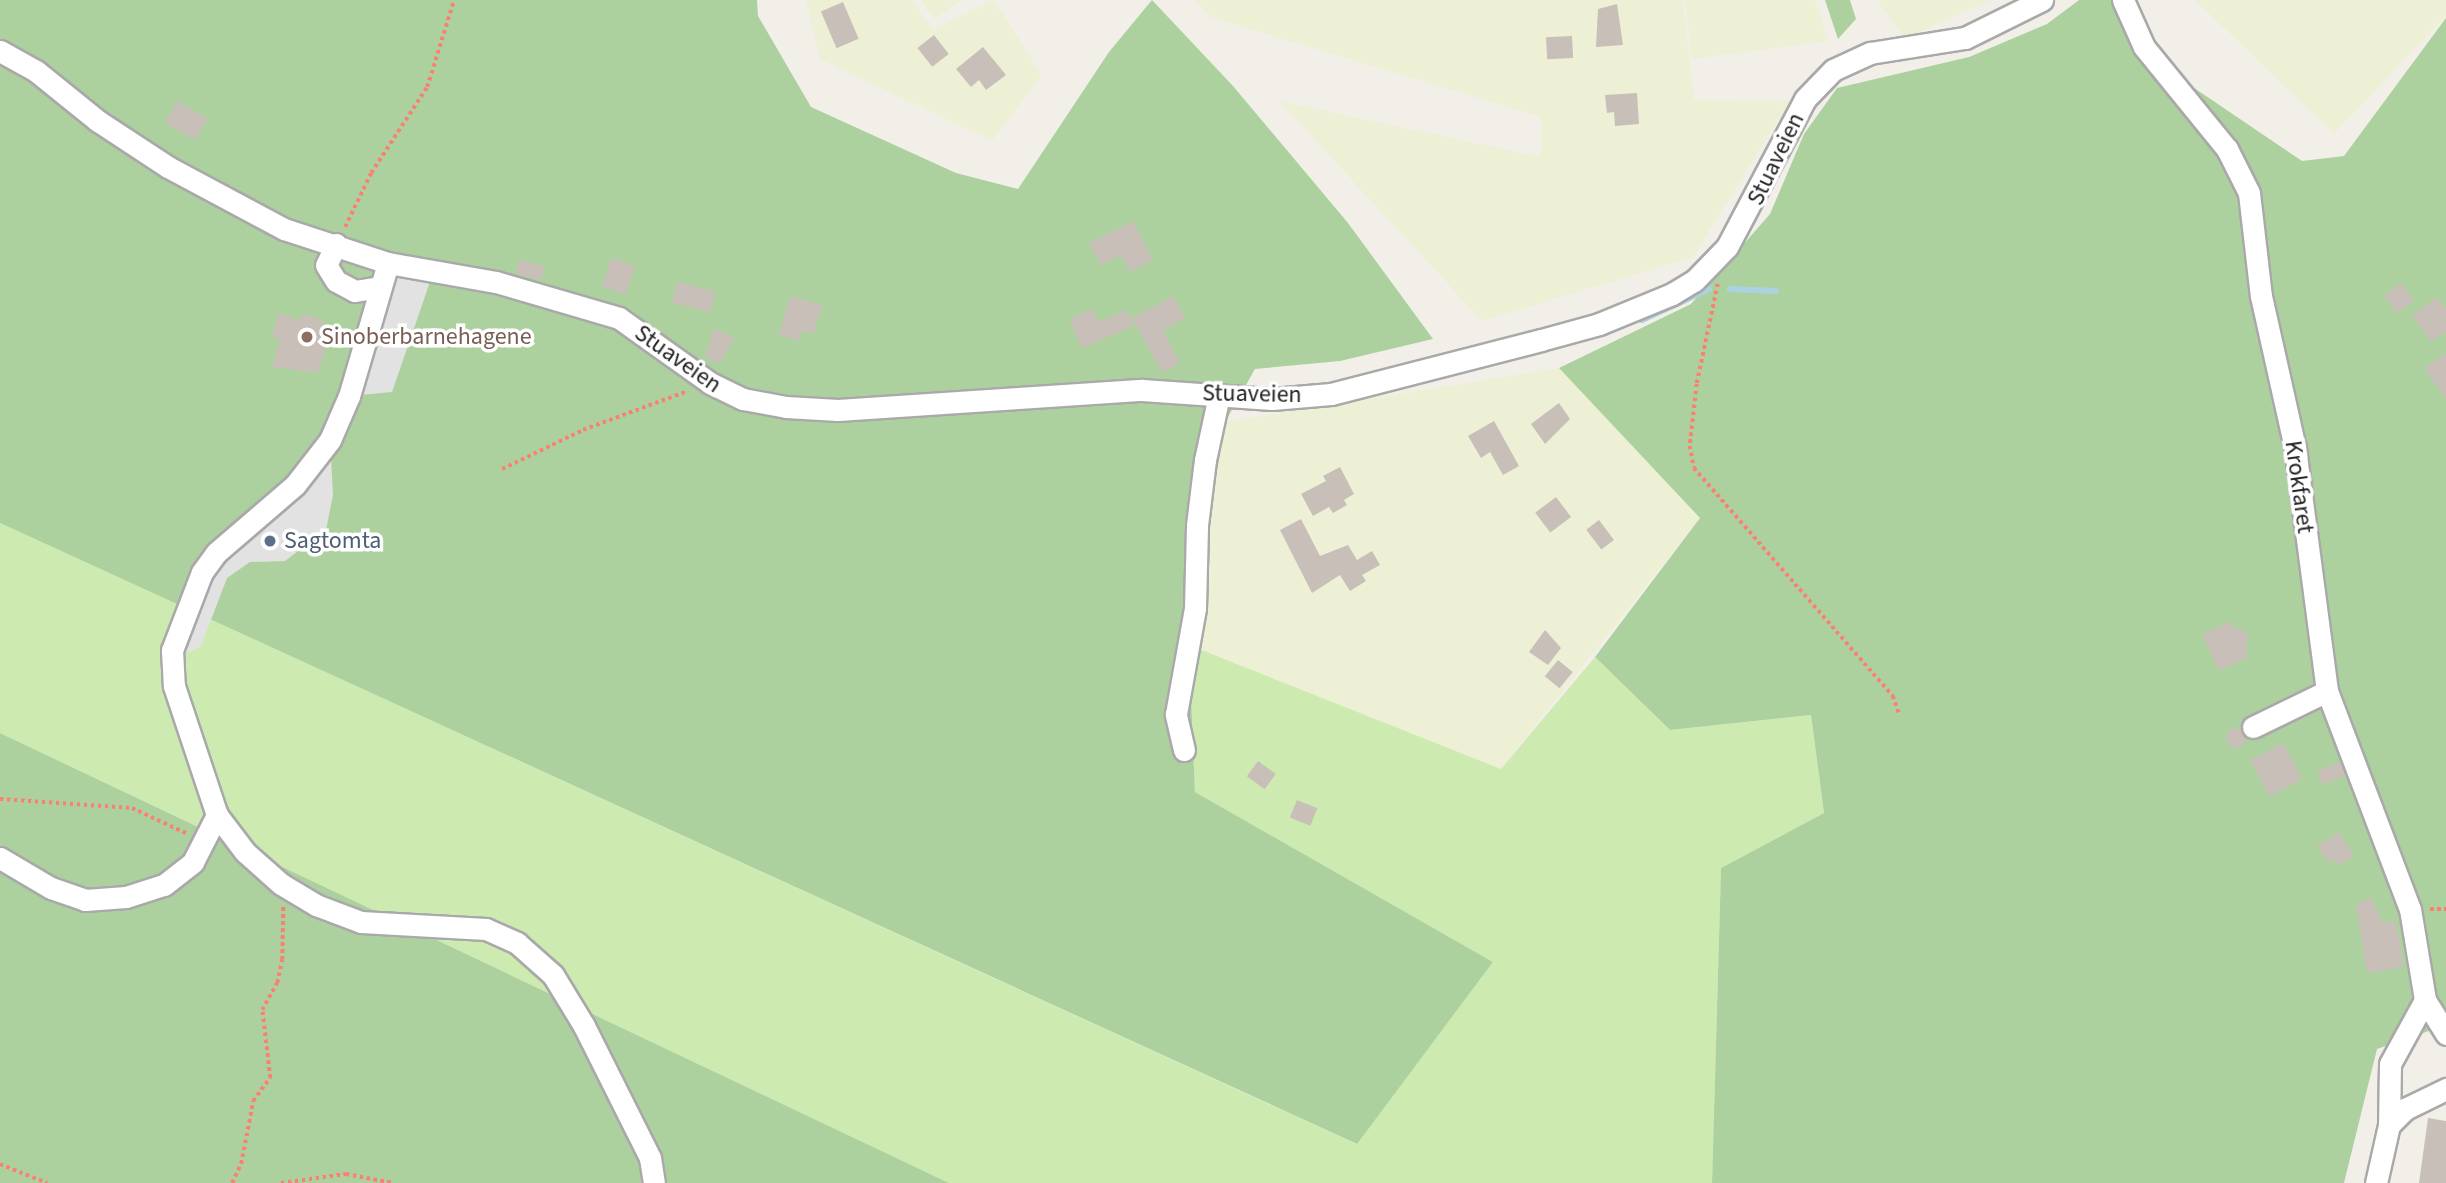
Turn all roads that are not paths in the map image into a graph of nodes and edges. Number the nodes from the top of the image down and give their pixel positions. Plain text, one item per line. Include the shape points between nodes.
1 (2042, 0) edge
2 (2123, 0) edge
3 (0, 51) edge
4 (336, 244) junction
5 (388, 263) junction
6 (381, 287) junction
7 (1219, 395) junction
8 (2328, 691) junction
9 (2253, 727) dead end
10 (1184, 750) dead end
11 (217, 815) junction
12 (0, 858) edge
13 (2425, 1000) junction
14 (2446, 1034) edge
15 (2446, 1088) edge
16 (2389, 1125) junction
17 (654, 1183) edge
18 (2376, 1183) edge

1 - 7 street, Stuaveien via 1965,38 1870,53 1833,69 1805,99 1747,216 1712,265 1694,281 1650,304 1541,340 1331,394 1272,399
2 - 8 street, Krokfaret via 2144,47 2227,149 2249,193 2261,296 2295,448
3 - 4 street, Stuaveien via 211,192 284,229
4 - 5 street, Stuaveien
4 - 6 street via 326,265 336,281 355,291
5 - 6 street
5 - 7 street, Stuaveien via 496,282 619,318 710,383 743,399 786,407 838,410 1043,393 1142,390
6 - 11 street via 349,396 330,440 295,485 216,553 182,615 172,650 174,686
7 - 10 street via 1205,460 1197,525 1195,608 1176,714
8 - 9 street
8 - 13 street, Krokfaret via 2410,909
11 - 12 street via 193,862 164,885 126,897 85,900 51,888
11 - 17 street via 245,852 316,905 361,922 457,924 486,929 517,943 553,975 584,1026 650,1158
13 - 14 street, Krokfaret
13 - 16 street via 2389,1063
15 - 16 street via 2405,1109
16 - 18 street

